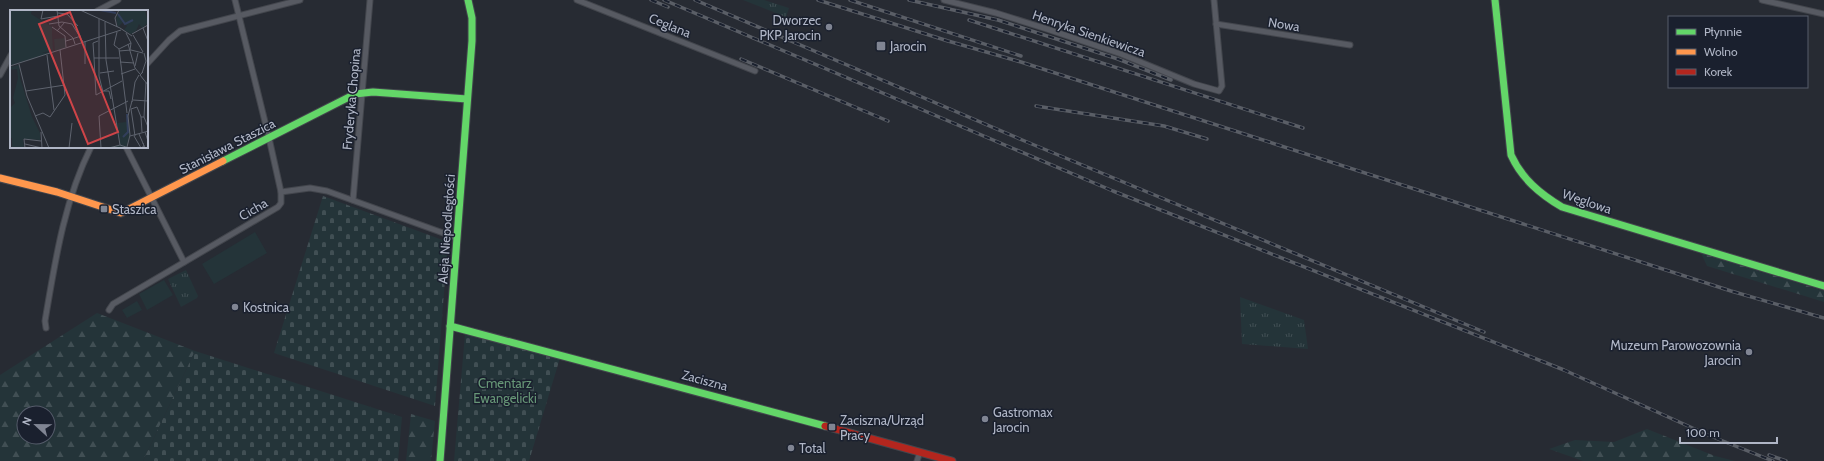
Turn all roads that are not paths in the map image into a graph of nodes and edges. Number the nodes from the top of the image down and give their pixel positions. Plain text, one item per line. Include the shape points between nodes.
1 (118, 0) edge
2 (236, 0) edge
3 (300, 0) edge
4 (370, 0) edge
5 (468, 0) edge
6 (577, 0) edge
7 (944, 0) edge
8 (1214, 0) edge
9 (1495, 0) edge
10 (1762, 0) edge
11 (99, 10) edge
12 (1824, 14) edge
13 (239, 15) junction
14 (1216, 24) junction
15 (1350, 45) dead end
16 (10, 57) edge
17 (148, 63) edge
18 (755, 71) dead end
19 (0, 75) edge
20 (362, 92) junction
21 (468, 99) junction
22 (269, 138) junction
23 (91, 148) edge
24 (126, 148) edge
25 (0, 178) edge
26 (281, 192) junction
27 (72, 196) junction
28 (151, 198) junction
29 (353, 200) junction
30 (457, 238) junction
31 (184, 262) junction
32 (1824, 286) edge
33 (110, 310) dead end
34 (450, 326) junction
35 (46, 328) dead end
36 (920, 452) junction
37 (440, 461) edge
38 (917, 461) edge
39 (952, 461) edge

1 - 11 street
2 - 13 street
3 - 13 street
4 - 20 street, Fryderyka Chopina
5 - 21 street, Aleja Niepodległości via 472,34
6 - 18 street, Ceglana
7 - 14 street, Henryka Sienkiewicza via 996,12 1121,54 1194,84 1219,91 1222,86
8 - 14 street
9 - 32 street, Węglowa via 1510,155 1516,167 1540,194 1562,207
10 - 12 street
13 - 17 street via 180,31
13 - 22 street
14 - 15 street, Nowa
16 - 19 street
20 - 21 street, Stanisława Staszica
20 - 22 street, Stanisława Staszica
20 - 29 street, Fryderyka Chopina
21 - 30 street, Aleja Niepodległości
22 - 26 street
22 - 28 street, Stanisława Staszica
23 - 27 street
24 - 28 street
25 - 27 street, Stanisława Staszica
26 - 29 street, Cicha via 302,188 319,189
26 - 31 street, Cicha via 282,200 278,207
27 - 28 street, Stanisława Staszica via 116,213
27 - 35 street via 57,252
28 - 31 street
29 - 30 street, Cicha
30 - 34 street, Aleja Niepodległości
31 - 33 street, Cicha via 113,304
34 - 36 street, Zaciszna
34 - 37 street, Aleja Niepodległości
36 - 38 street
36 - 39 street, Zaciszna

